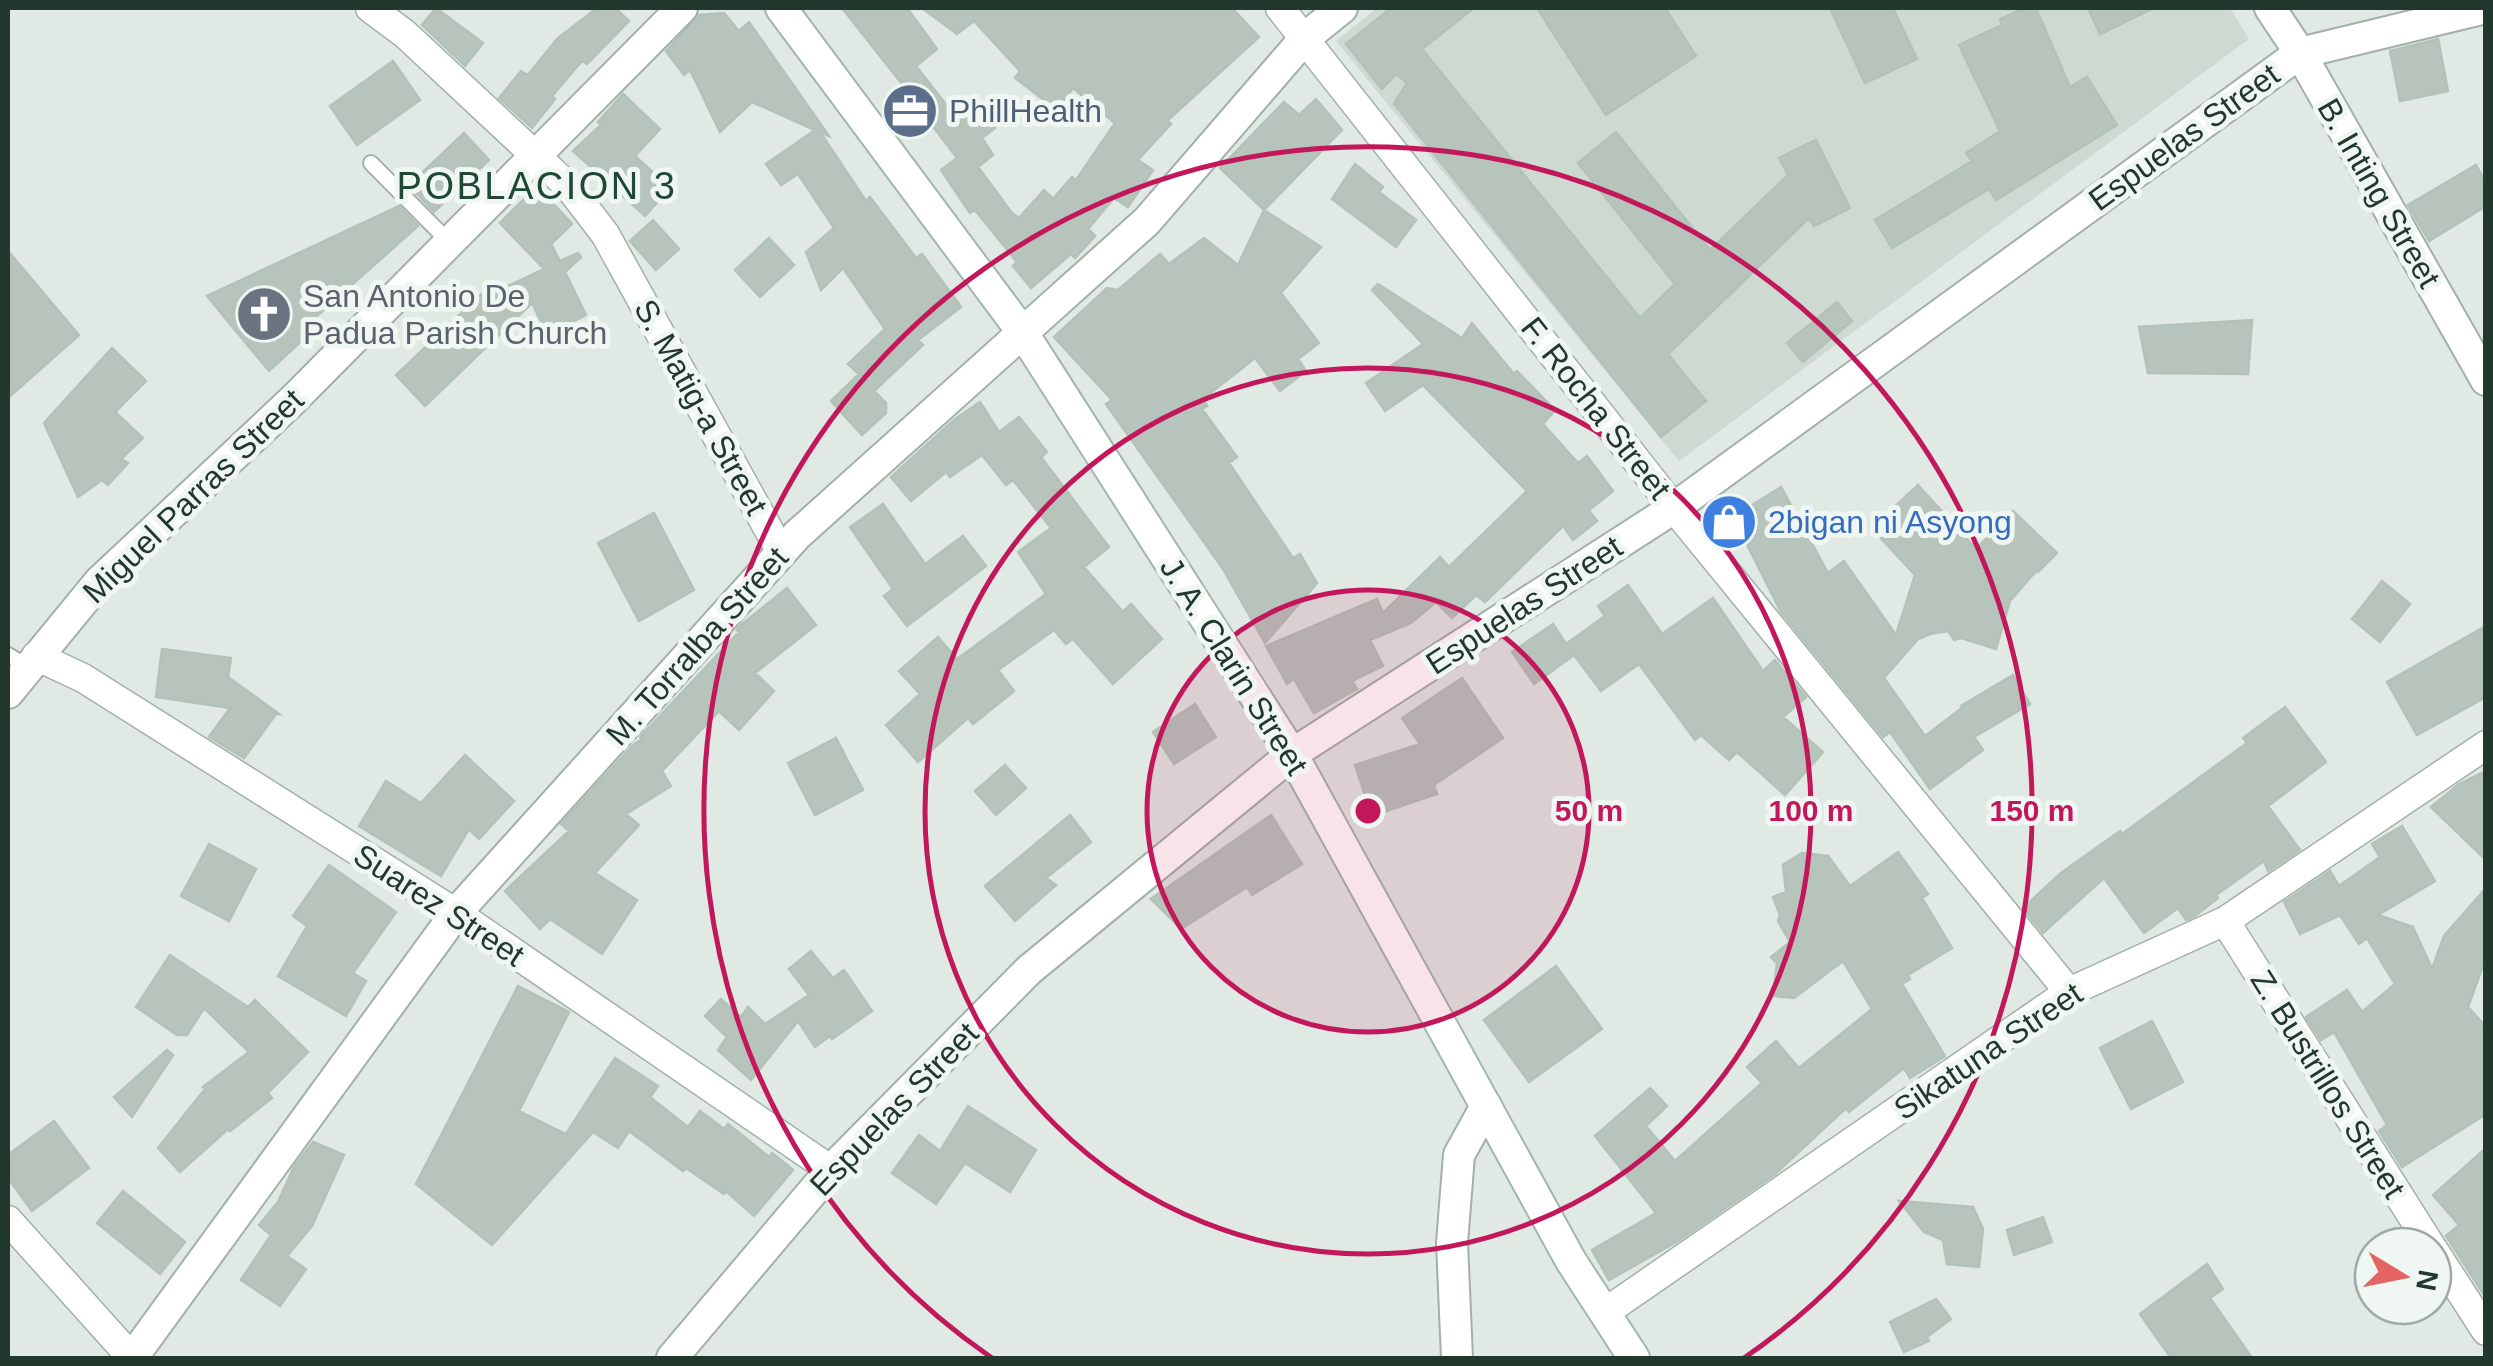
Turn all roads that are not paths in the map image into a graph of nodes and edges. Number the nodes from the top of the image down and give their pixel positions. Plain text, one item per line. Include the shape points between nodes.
1 (370, 8) edge
2 (682, 8) edge
3 (781, 8) edge
4 (1280, 8) edge
5 (1342, 8) edge
6 (2270, 8) edge
7 (2486, 8) edge
8 (1306, 38) junction
9 (2300, 53) junction
10 (535, 154) junction
11 (372, 163) dead end
12 (449, 242) junction
13 (1024, 333) junction
14 (2486, 380) edge
15 (1674, 508) junction
16 (782, 552) junction
17 (24, 659) edge
18 (8, 693) edge
19 (2486, 745) edge
20 (1292, 754) junction
21 (456, 914) junction
22 (2225, 921) junction
23 (2069, 992) junction
24 (1486, 1106) junction
25 (831, 1170) junction
26 (8, 1220) edge
27 (2419, 1226) edge
28 (2453, 1280) edge
29 (1604, 1312) junction
30 (2486, 1331) edge
31 (132, 1358) edge
32 (672, 1358) edge
33 (1457, 1358) edge
34 (1634, 1358) edge

1 - 10 street, S. Matig-a Street
2 - 10 street, Miguel Parras Street
3 - 13 street, J. A. Clarin Street
4 - 8 street, F. Rocha Street
5 - 8 street, M. Torralba Street
6 - 9 street, B. Inting Street
7 - 9 street, Espuelas Street
8 - 13 street, M. Torralba Street via 1147,222
8 - 15 street, F. Rocha Street
9 - 14 street, B. Inting Street
9 - 15 street, Espuelas Street
10 - 12 street, Miguel Parras Street
10 - 16 street, S. Matig-a Street via 605,234
11 - 12 lane
12 - 17 street, Miguel Parras Street
13 - 16 street, M. Torralba Street
13 - 20 street, J. A. Clarin Street
15 - 20 street, Espuelas Street
15 - 23 street, F. Rocha Street
16 - 21 street, M. Torralba Street
17 - 18 street, Miguel Parras Street
17 - 21 street, Suarez Street via 83,678
19 - 22 street, Sikatuna Street
20 - 24 street, J. A. Clarin Street
20 - 25 street, Espuelas Street via 1029,970
21 - 25 street, Suarez Street
21 - 31 street, M. Torralba Street
22 - 23 street, Sikatuna Street
22 - 27 street, Z. Bustrillos Street
23 - 29 street, Sikatuna Street
24 - 29 street, J. A. Clarin Street
24 - 33 street via 1459,1155 1452,1244
25 - 32 street, Espuelas Street
26 - 31 street
28 - 30 street, Z. Bustrillos Street
29 - 34 street, J. A. Clarin Street

